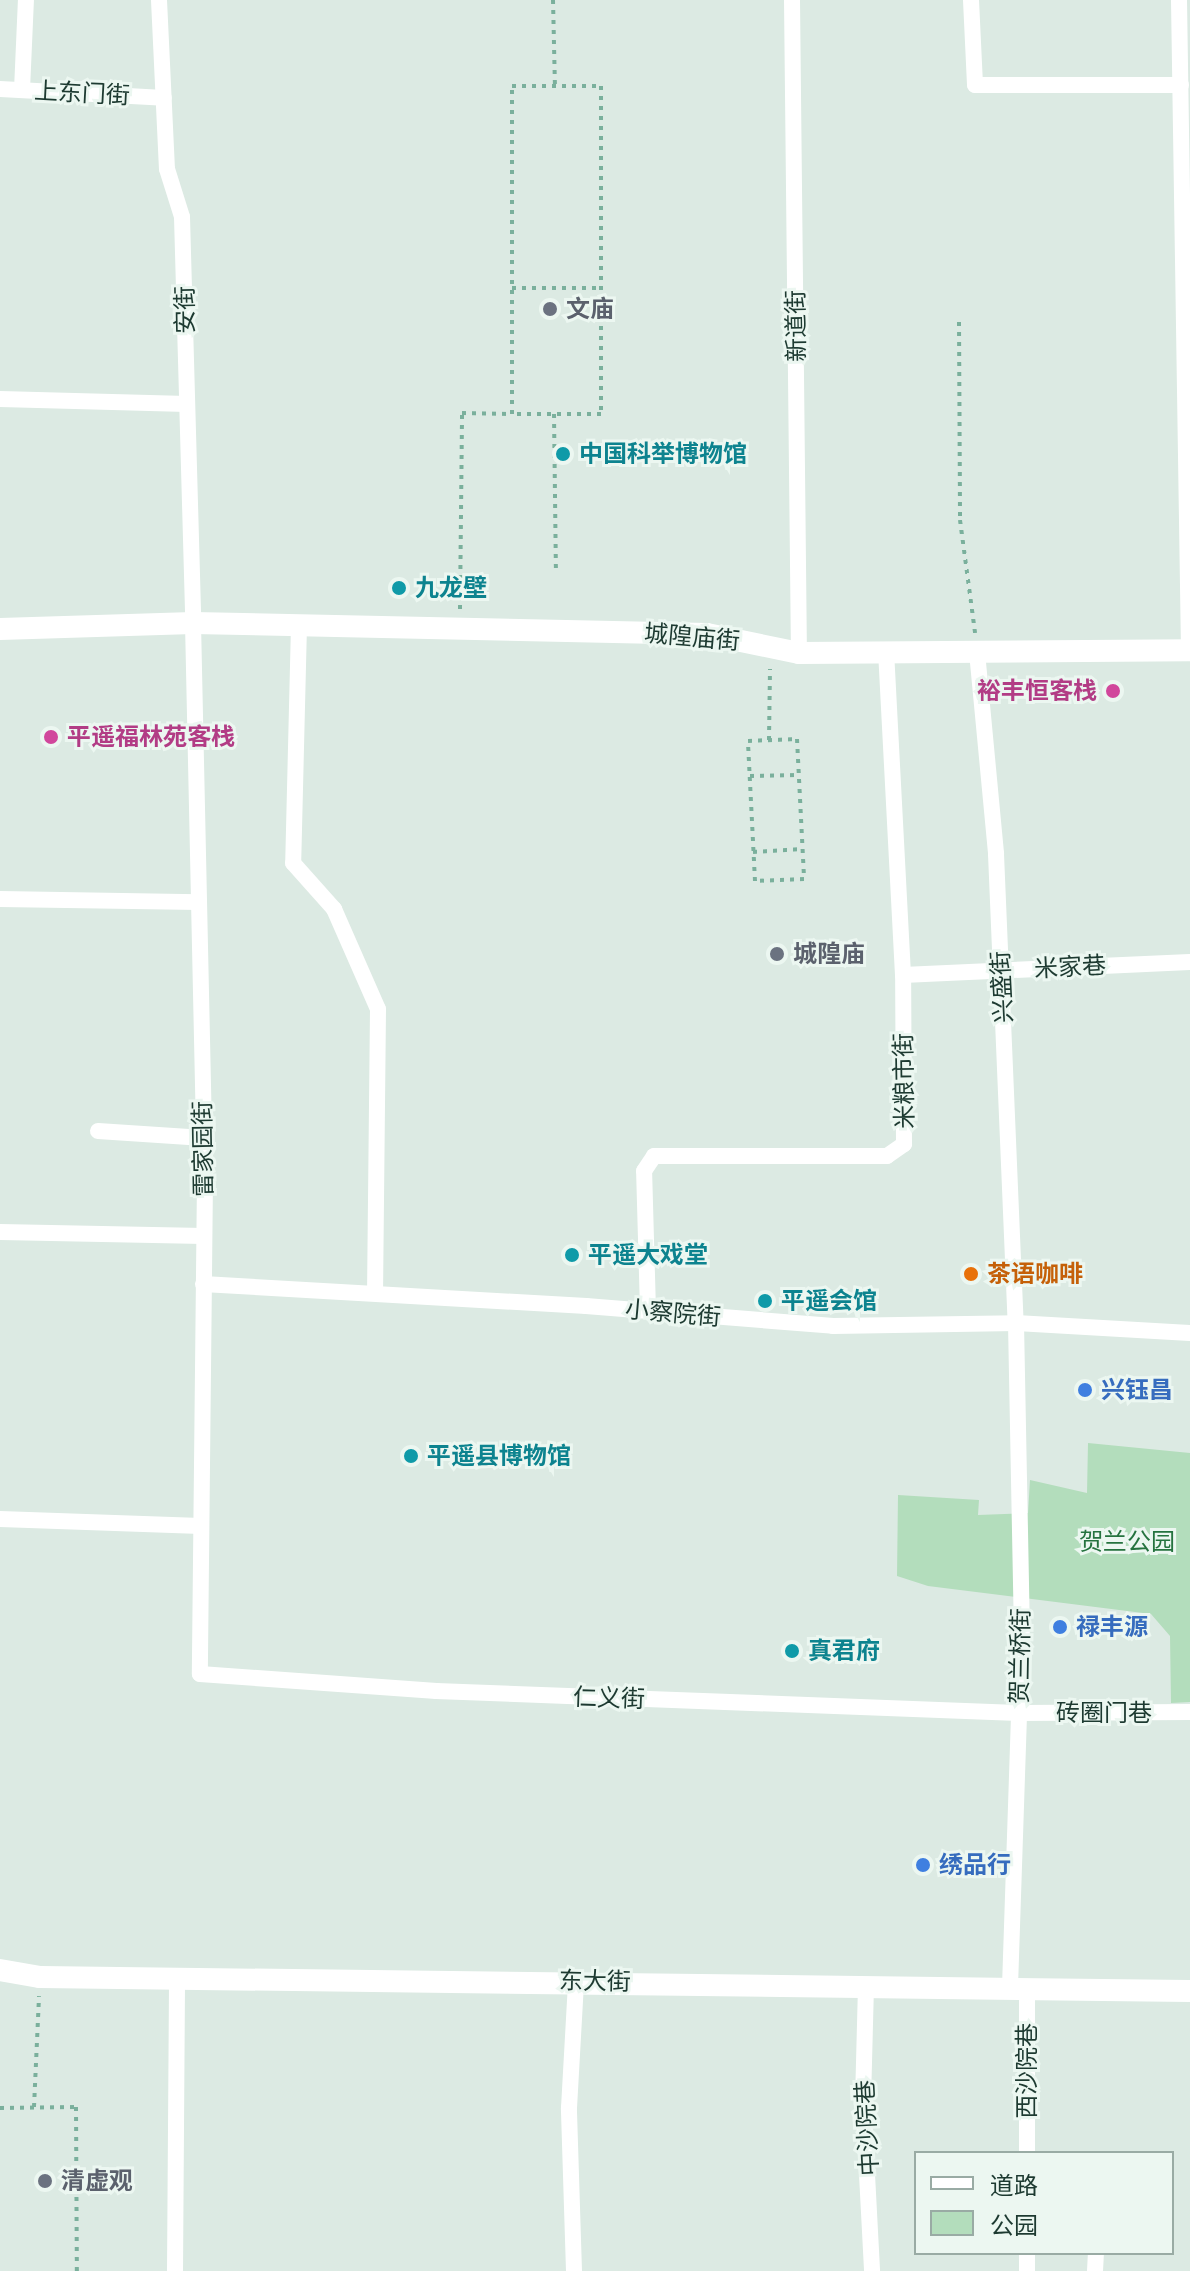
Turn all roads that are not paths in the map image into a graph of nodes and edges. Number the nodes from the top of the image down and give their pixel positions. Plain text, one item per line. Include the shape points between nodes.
1 (26, 0) edge
2 (159, 0) edge
3 (792, 0) edge
4 (971, 0) edge
5 (1179, 0) edge
6 (1181, 85) junction
7 (0, 89) edge
8 (22, 90) junction
9 (164, 98) junction
10 (0, 399) edge
11 (187, 404) junction
12 (193, 623) junction
13 (299, 625) junction
14 (0, 629) edge
15 (1189, 650) edge
16 (977, 652) junction
17 (799, 653) junction
18 (886, 653) junction
19 (0, 899) edge
20 (199, 902) junction
21 (1190, 962) edge
22 (1002, 971) junction
23 (903, 975) junction
24 (98, 1131) dead end
25 (204, 1138) junction
26 (0, 1232) edge
27 (204, 1236) junction
28 (203, 1284) junction
29 (375, 1292) junction
30 (648, 1311) junction
31 (1016, 1323) junction
32 (1190, 1333) edge
33 (0, 1519) edge
34 (201, 1526) junction
35 (200, 1674) joint
36 (1190, 1712) edge
37 (1019, 1713) junction
38 (0, 1970) edge
39 (177, 1978) junction
40 (576, 1981) junction
41 (866, 1986) junction
42 (1019, 1988) junction
43 (1190, 1991) edge
44 (1027, 2151) edge
45 (175, 2271) edge
46 (574, 2271) edge
47 (872, 2271) edge

1 - 8 street
2 - 9 street, 安街
3 - 17 street, 新道街
4 - 6 street via 975,85
5 - 6 street
6 - 15 street
7 - 8 street, 上东门街
8 - 9 street, 上东门街
9 - 11 street, 安街 via 167,169 182,217
10 - 11 street
11 - 12 street, 安街
12 - 13 street, 城隍庙街
12 - 14 street, 城隍庙街
12 - 20 street, 雷家园街
13 - 17 street, 城隍庙街 via 707,634
13 - 29 street via 293,863 334,909 378,1009
15 - 16 street, 城隍庙街
16 - 18 street, 城隍庙街
16 - 22 street, 兴盛街
17 - 18 street, 城隍庙街
18 - 23 street, 米粮市街
19 - 20 street
20 - 25 street, 雷家园街
21 - 22 street, 米家巷
22 - 23 street, 米家巷
22 - 31 street, 兴盛街
23 - 30 street, 米粮市街 via 904,1144 887,1156 654,1156 644,1171
24 - 25 street
25 - 27 street, 雷家园街
26 - 27 street
27 - 28 street, 雷家园街
28 - 29 street, 小察院街
28 - 34 street, 雷家园街
29 - 30 street, 小察院街
30 - 31 street, 小察院街 via 833,1326
31 - 32 street, 小察院街
31 - 37 street, 贺兰桥街
33 - 34 street
34 - 35 street, 雷家园街
35 - 37 street, 仁义街 via 436,1691
36 - 37 street, 砖圈门巷
37 - 42 street, 贺兰桥街
38 - 39 street, 东大街 via 40,1977
39 - 40 street, 东大街
39 - 45 street
40 - 41 street, 东大街
40 - 46 street via 569,2108
41 - 42 street, 东大街
41 - 47 street, 中沙院巷 via 863,2098
42 - 43 street, 东大街
42 - 44 street, 西沙院巷

